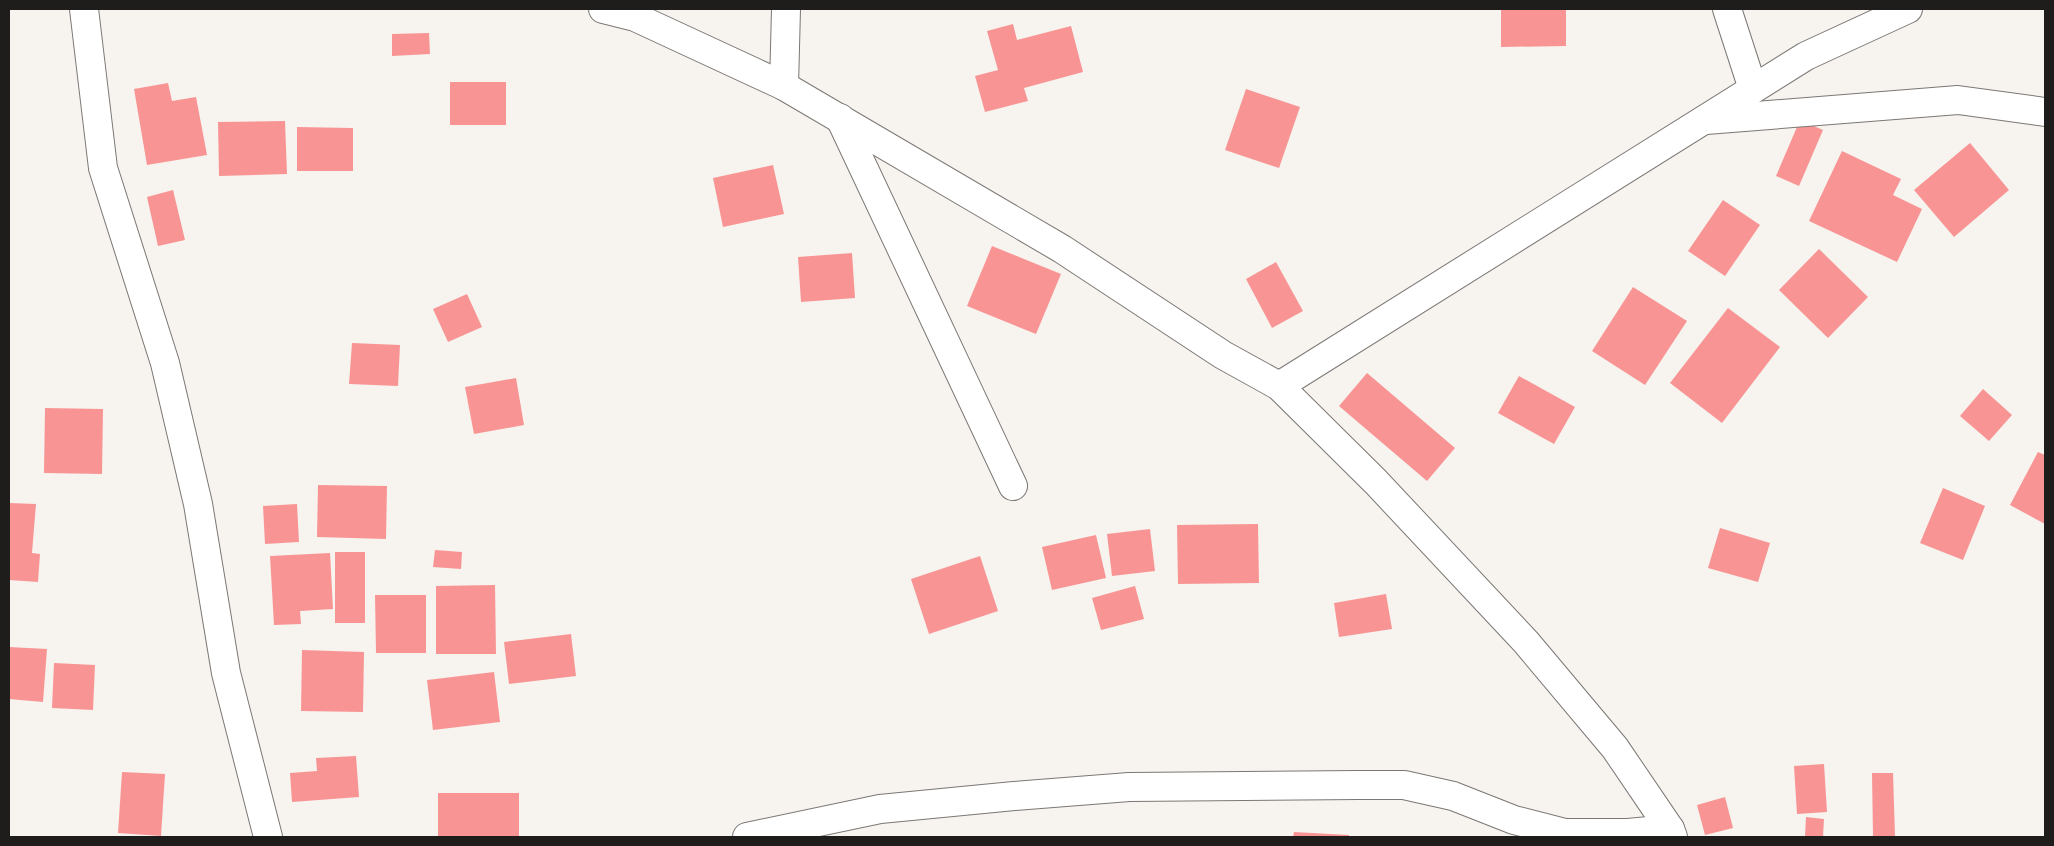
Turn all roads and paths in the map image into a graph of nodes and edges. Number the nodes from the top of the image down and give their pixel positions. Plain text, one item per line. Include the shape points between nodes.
1 (84, 9) edge
2 (603, 9) edge
3 (786, 9) edge
4 (1727, 9) edge
5 (1908, 9) edge
6 (784, 86) junction
7 (1753, 89) junction
8 (2045, 112) edge
9 (840, 118) junction
10 (1702, 120) junction
11 (1279, 386) junction
12 (1013, 486) dead end
13 (1672, 833) edge
14 (268, 837) edge
15 (748, 837) edge

1 - 14 street via 103,168 165,363 198,504 226,673
2 - 6 street via 635,18
3 - 6 street
4 - 7 street
5 - 7 street via 1806,56
6 - 9 street
7 - 10 street
8 - 10 street via 1958,100
9 - 11 street via 1062,249 1223,354
9 - 12 street
10 - 11 street
11 - 13 street via 1376,482 1526,642 1615,748
13 - 15 street via 1565,832 1514,820 1453,796 1404,785 1358,785 1129,787 1014,796 880,809

